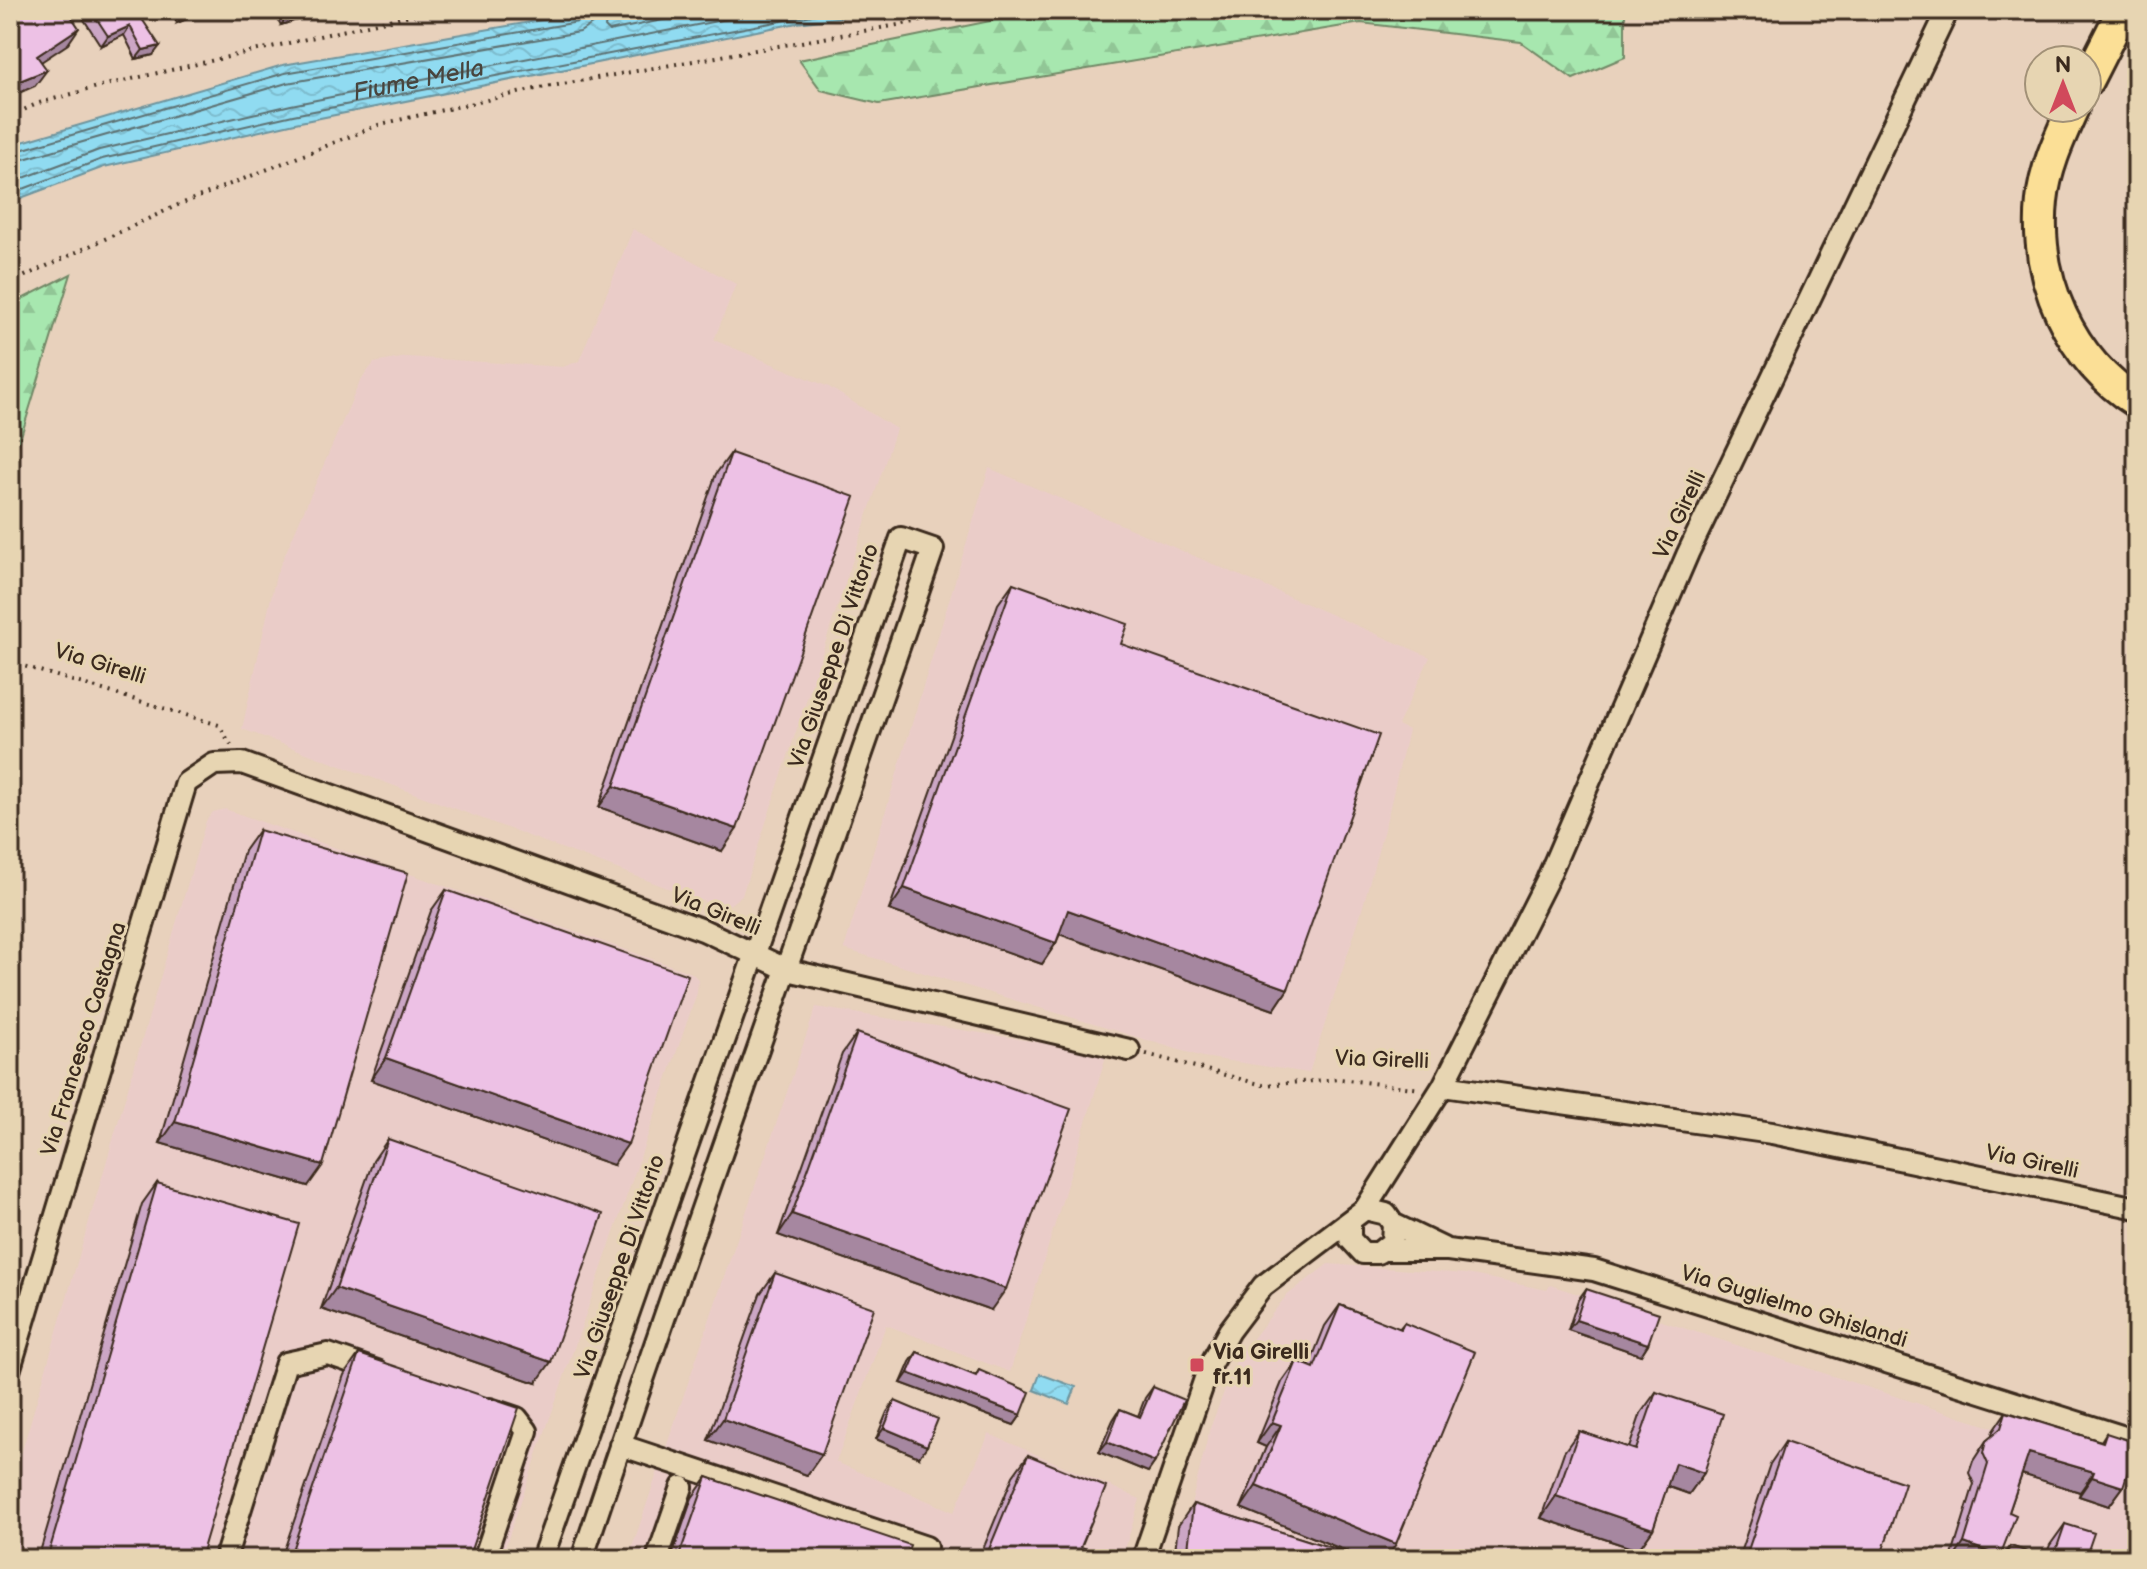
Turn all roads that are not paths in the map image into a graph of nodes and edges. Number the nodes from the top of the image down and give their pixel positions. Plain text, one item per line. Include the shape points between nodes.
1 (1948, 10) edge
2 (2123, 10) edge
3 (2103, 49) edge
4 (2066, 124) edge
5 (2137, 402) edge
6 (242, 763) joint
7 (753, 952) junction
8 (788, 970) junction
9 (1129, 1050) road end
10 (1443, 1086) junction
11 (2137, 1208) edge
12 (1358, 1216) junction
13 (1393, 1224) junction
14 (1356, 1248) junction
15 (1385, 1250) junction
16 (1448, 1250) junction
17 (1287, 1265) junction
18 (10, 1368) edge
19 (401, 1379) edge
20 (473, 1403) edge
21 (2131, 1438) edge
22 (620, 1445) junction
23 (682, 1487) dead end
24 (225, 1559) edge
25 (484, 1559) edge
26 (542, 1559) edge
27 (582, 1559) edge
28 (657, 1559) edge
29 (922, 1559) edge
30 (1143, 1559) edge

1 - 10 street, Via Girelli via 1688,553 1547,880
2 - 3 highway
4 - 5 highway via 2042,199 2046,269 2073,339 2097,370
6 - 7 street, Via Girelli
6 - 18 street, Via Francesco Castagna via 214,764 186,783
7 - 8 street, Via Girelli
7 - 8 street, Via Giuseppe Di Vittorio via 901,538 933,549
7 - 26 street, Via Giuseppe Di Vittorio
8 - 9 street, Via Girelli
8 - 22 street, Via Giuseppe Di Vittorio
10 - 11 street, Via Girelli via 1772,1133
10 - 12 street, Via Girelli
12 - 13 street via 1386,1214
12 - 14 street via 1350,1239
12 - 17 street, Via Girelli
13 - 15 street via 1392,1242
13 - 16 street, Via Guglielmo Ghislandi
14 - 15 street, Via Girelli via 1363,1253
14 - 17 street, Via Girelli via 1334,1249
15 - 16 street, Via Guglielmo Ghislandi
16 - 21 street, Via Guglielmo Ghislandi via 1594,1270
17 - 30 street, Via Girelli via 1263,1286 1209,1367
19 - 24 street via 328,1354 286,1363
20 - 25 street via 517,1418 527,1431
22 - 27 street, Via Giuseppe Di Vittorio
22 - 29 street via 926,1547
23 - 28 street

